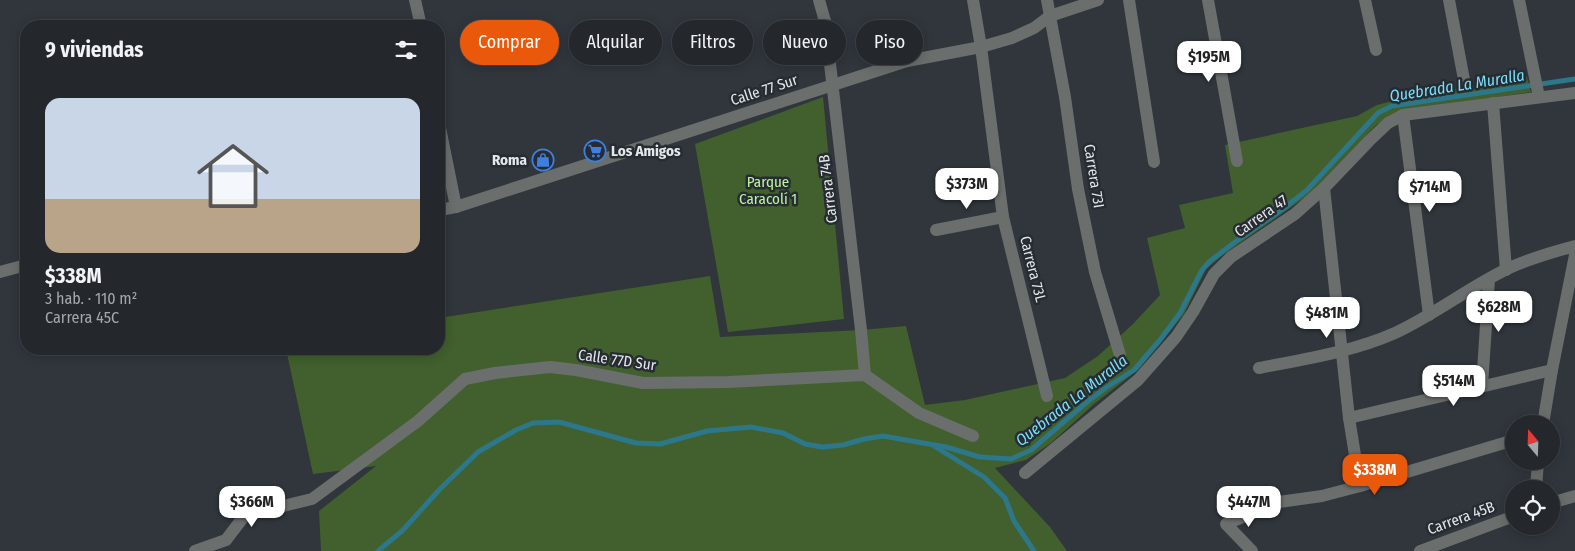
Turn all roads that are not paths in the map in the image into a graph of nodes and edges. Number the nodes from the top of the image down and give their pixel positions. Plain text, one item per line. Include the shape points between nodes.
1 (416, 0) edge
2 (819, 0) edge
3 (973, 0) edge
4 (1047, 0) edge
5 (1098, 0) edge
6 (1129, 0) edge
7 (1208, 0) edge
8 (1365, 0) edge
9 (1449, 0) edge
10 (1519, 0) edge
11 (1050, 16) junction
12 (419, 20) edge
13 (982, 47) junction
14 (1376, 50) dead end
15 (832, 85) junction
16 (1466, 85) dead end
17 (1537, 88) junction
18 (1575, 93) edge
19 (1493, 103) junction
20 (1403, 115) junction
21 (445, 153) edge
22 (1237, 161) dead end
23 (1154, 162) dead end
24 (1324, 188) junction
25 (456, 207) junction
26 (445, 209) edge
27 (1003, 217) junction
28 (936, 230) dead end
29 (1575, 246) edge
30 (1575, 254) edge
31 (20, 267) edge
32 (1506, 270) junction
33 (0, 272) edge
34 (1489, 279) junction
35 (1429, 315) junction
36 (1342, 351) junction
37 (1120, 355) dead end
38 (1260, 368) dead end
39 (1552, 370) junction
40 (865, 375) junction
41 (1482, 386) junction
42 (1047, 396) dead end
43 (1544, 415) edge
44 (1349, 418) junction
45 (973, 436) dead end
46 (1505, 443) edge
47 (1025, 473) dead end
48 (1360, 486) junction
49 (1575, 496) edge
50 (1560, 500) edge
51 (1505, 519) edge
52 (196, 551) edge
53 (1252, 551) edge
54 (1420, 551) edge

1 - 12 street
2 - 15 street, Carrera 74B via 825,21
3 - 13 street, Carrera 73L
4 - 11 street, Carrera 73I
5 - 11 street, Calle 77 Sur
6 - 23 street
7 - 22 street
8 - 14 street
9 - 16 street
10 - 17 street
11 - 13 street, Calle 77 Sur via 1020,35
11 - 37 street, Carrera 73I via 1095,272
13 - 15 street, Calle 77 Sur via 907,61
13 - 27 street, Carrera 73L
15 - 25 street, Calle 77 Sur
15 - 40 street, Carrera 74B
17 - 18 street, Carrera 47
17 - 19 street, Carrera 47
19 - 20 street, Carrera 47
19 - 32 street
20 - 24 street, Carrera 47 via 1388,123 1368,141
20 - 35 street
21 - 25 street
24 - 36 street
24 - 47 street, Carrera 47 via 1295,214 1231,257 1214,274 1194,312 1176,337 1138,380
25 - 26 street, Calle 77 Sur
27 - 28 street
27 - 42 street, Carrera 73L
29 - 32 street via 1530,259
30 - 39 street
31 - 33 street
32 - 34 street
34 - 35 street
34 - 41 street
35 - 36 street via 1394,333
36 - 38 street
36 - 44 street
39 - 41 street
39 - 43 street
40 - 45 street via 919,413
40 - 52 street, Calle 77D Sur via 643,383 550,367 465,380 418,421 312,499 245,514 226,540
41 - 44 street
44 - 48 street
46 - 48 street
48 - 53 street via 1279,502 1226,524
49 - 50 street
51 - 54 street, Carrera 45B

